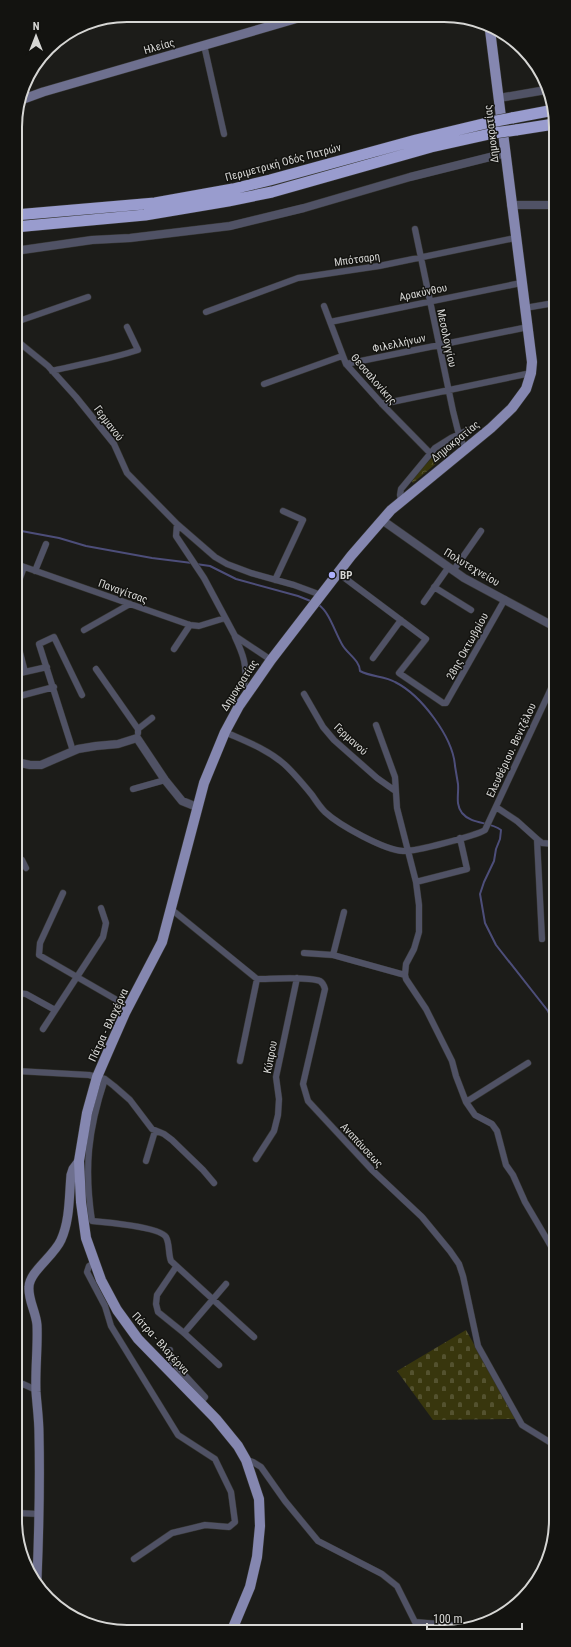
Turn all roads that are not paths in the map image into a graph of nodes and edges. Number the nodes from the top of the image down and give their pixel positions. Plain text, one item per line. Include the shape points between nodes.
1 (284, 22) edge
2 (490, 33) edge
3 (204, 45) junction
4 (542, 91) edge
5 (27, 98) edge
6 (499, 98) junction
7 (548, 111) edge
8 (549, 125) edge
9 (224, 134) dead end
10 (506, 152) junction
11 (511, 204) junction
12 (549, 205) edge
13 (22, 214) edge
14 (22, 226) edge
15 (415, 229) dead end
16 (515, 238) junction
17 (22, 250) edge
18 (420, 258) junction
19 (521, 283) junction
20 (88, 297) dead end
21 (429, 301) junction
22 (549, 304) edge
23 (324, 306) dead end
24 (525, 308) junction
25 (206, 312) dead end
26 (22, 320) edge
27 (330, 322) junction
28 (127, 327) dead end
29 (528, 327) junction
30 (22, 345) edge
31 (439, 345) junction
32 (342, 356) junction
33 (346, 364) junction
34 (52, 371) junction
35 (531, 373) junction
36 (264, 384) dead end
37 (448, 390) junction
38 (382, 404) junction
39 (476, 427) dead end
40 (458, 434) junction
41 (466, 449) junction
42 (430, 453) junction
43 (401, 500) junction
44 (283, 511) dead end
45 (382, 520) junction
46 (177, 524) junction
47 (480, 531) dead end
48 (46, 544) dead end
49 (24, 567) joint
50 (451, 570) junction
51 (35, 571) junction
52 (22, 572) edge
53 (338, 573) junction
54 (275, 580) junction
55 (434, 587) junction
56 (504, 599) junction
57 (317, 600) junction
58 (424, 602) dead end
59 (130, 604) junction
60 (471, 610) dead end
61 (225, 618) junction
62 (401, 620) junction
63 (549, 624) edge
64 (190, 625) junction
65 (84, 630) dead end
66 (235, 636) junction
67 (174, 649) dead end
68 (373, 658) dead end
69 (271, 660) junction
70 (22, 662) edge
71 (47, 667) junction
72 (96, 669) dead end
73 (25, 672) junction
74 (22, 673) edge
75 (244, 685) dead end
76 (54, 687) junction
77 (549, 693) edge
78 (304, 694) dead end
79 (82, 695) dead end
80 (22, 696) edge
81 (152, 718) dead end
82 (376, 725) dead end
83 (138, 729) junction
84 (225, 732) junction
85 (137, 738) junction
86 (73, 751) junction
87 (22, 763) edge
88 (165, 780) junction
89 (133, 789) dead end
90 (394, 790) junction
91 (197, 806) junction
92 (496, 807) junction
93 (460, 838) junction
94 (537, 840) junction
95 (549, 844) edge
96 (408, 851) junction
97 (22, 860) edge
98 (26, 868) dead end
99 (416, 882) junction
100 (63, 893) dead end
101 (100, 908) dead end
102 (171, 909) junction
103 (344, 912) dead end
104 (542, 939) dead end
105 (304, 953) dead end
106 (333, 955) junction
107 (405, 975) junction
108 (77, 977) junction
109 (297, 978) junction
110 (257, 979) junction
111 (22, 994) edge
112 (129, 1007) junction
113 (55, 1010) junction
114 (43, 1028) dead end
115 (240, 1061) dead end
116 (528, 1063) dead end
117 (22, 1071) edge
118 (101, 1078) junction
119 (466, 1102) junction
120 (155, 1131) junction
121 (256, 1159) dead end
122 (79, 1161) junction
123 (146, 1161) dead end
124 (214, 1183) dead end
125 (549, 1243) edge
126 (94, 1263) junction
127 (176, 1267) junction
128 (226, 1284) dead end
129 (212, 1300) junction
130 (184, 1333) junction
131 (254, 1337) dead end
132 (170, 1350) dead end
133 (218, 1365) dead end
134 (22, 1385) edge
135 (36, 1390) junction
136 (200, 1403) junction
137 (549, 1442) edge
138 (246, 1460) junction
139 (22, 1513) edge
140 (39, 1514) junction
141 (134, 1559) dead end
142 (37, 1574) edge
143 (234, 1625) edge
144 (448, 1625) edge

1 - 3 main road, Ηλείας
2 - 6 main road, Δημοκρατίας
3 - 5 main road, Ηλείας
3 - 9 street
4 - 6 street
6 - 10 main road, Δημοκρατίας
7 - 13 highway, Περιμετρική Οδός Πατρών, bridge via 416,140 233,189 155,203
8 - 14 highway, bridge via 431,147 272,192 228,201 145,216
10 - 11 main road, Δημοκρατίας
10 - 17 street via 230,226
11 - 12 street
11 - 16 main road, Δημοκρατίας
15 - 18 street, Μεσολογγίου
16 - 18 street, Μπότσαρη
16 - 19 main road, Δημοκρατίας
18 - 21 street, Μεσολογγίου
18 - 25 street, Μπότσαρη via 298,278
19 - 21 street, Αρακύνθου
19 - 24 main road, Δημοκρατίας
20 - 26 street
21 - 27 street, Αρακύνθου
21 - 31 street, Μεσολογγίου
22 - 24 street
23 - 27 street, Θεσσαλονίκης
24 - 29 main road, Δημοκρατίας
27 - 32 street, Θεσσαλονίκης
28 - 34 street via 138,350
29 - 31 street, Φιλελλήνων
29 - 35 main road, Δημοκρατίας
30 - 34 street, Γερμανού
31 - 33 street, Φιλελλήνων
31 - 37 street, Μεσολογγίου
32 - 33 street, Θεσσαλονίκης
32 - 36 street
33 - 38 street, Θεσσαλονίκης
34 - 46 street, Γερμανού via 111,441 130,477
35 - 37 street
35 - 41 main road, Δημοκρατίας via 526,389 512,408
37 - 38 street
37 - 40 street, Μεσολογγίου
38 - 42 street, Θεσσαλονίκης
39 - 40 street
40 - 41 street, Μεσολογγίου
40 - 42 street via 444,441
41 - 43 main road, Δημοκρατίας
42 - 43 street via 401,489
43 - 45 main road, Δημοκρατίας
44 - 54 street via 303,520
45 - 50 street, Πολυτεχνείου
45 - 53 main road, Δημοκρατίας
46 - 54 street, Γερμανού via 224,563
46 - 61 street via 176,536 198,567
47 - 50 street
48 - 51 street
49 - 51 street, Παναγίτσας
49 - 52 street
50 - 55 street
50 - 56 street, Πολυτεχνείου
51 - 59 street, Παναγίτσας
53 - 57 main road, Δημοκρατίας
53 - 62 street
54 - 57 street, Γερμανού
55 - 58 street
55 - 60 street
56 - 62 street, 28ης Οκτωβρίου via 446,703 440,702 399,673 426,639
56 - 63 street, Πολυτεχνείου
57 - 69 main road, Δημοκρατίας
59 - 64 street, Παναγίτσας
59 - 65 street
61 - 64 street, Παναγίτσας via 198,626
61 - 66 street
62 - 68 street
64 - 67 street
66 - 69 street
66 - 75 street via 244,655
69 - 84 main road, Δημοκρατίας via 239,706
70 - 73 street
71 - 73 street
71 - 76 street
71 - 79 street via 39,644 54,637
72 - 83 street
73 - 74 street
76 - 80 street
76 - 86 street
77 - 92 street, Ελευθέριου. Βενιζέλου
78 - 90 street, Γερμανού via 334,740
81 - 83 street
82 - 90 street via 394,774
83 - 85 street
84 - 91 main road, Δημοκρατίας
84 - 96 street via 282,762 324,811 335,819 374,841
85 - 86 street via 118,744
85 - 88 street
86 - 87 street via 41,765
88 - 89 street
88 - 91 street via 182,802
90 - 96 street
91 - 102 main road, Πάτρα - Βλαχέρνα
92 - 93 street, Ελευθέριου. Βενιζέλου via 485,830
92 - 94 street
93 - 96 street
93 - 99 street via 467,869
94 - 95 street
94 - 104 street
96 - 99 street
97 - 98 street
99 - 107 street via 419,932 406,964
100 - 108 street via 38,952 41,957
101 - 108 street via 106,923 103,937
102 - 110 street
102 - 112 main road, Πάτρα - Βλαχέρνα via 162,942
103 - 106 street
105 - 106 street
106 - 107 street
107 - 119 street via 426,1009 452,1061
108 - 112 street
108 - 113 street
109 - 110 street, Αναπάυσεως
109 - 121 street, Κύπρου via 276,1077 278,1115 274,1131
109 - 137 street, Αναπάυσεως via 319,980 325,988 303,1084 308,1101 372,1170 422,1217 450,1251 463,1276 478,1346 522,1425
110 - 115 street
111 - 113 street
112 - 118 main road, Πάτρα - Βλαχέρνα
113 - 114 street
116 - 119 street
117 - 118 street via 57,1072
118 - 120 street via 130,1100
118 - 122 main road, Πάτρα - Βλαχέρνα via 86,1113
118 - 127 street via 88,1145 88,1187 92,1221 139,1227 163,1234 166,1238 168,1256
119 - 125 street via 475,1115 492,1124 498,1131 506,1165
120 - 123 street
120 - 124 street via 172,1140
122 - 126 main road, Πάτρα - Βλαχέρνα via 82,1217
122 - 135 main road via 70,1175 67,1217 60,1241 54,1252 35,1273 29,1285 28,1293 37,1326
126 - 136 main road, Πάτρα - Βλαχέρνα via 109,1296 126,1324
126 - 141 street via 89,1266 87,1272 105,1306 111,1326 178,1435 215,1459 231,1492 235,1522 229,1527 205,1526 172,1534
127 - 129 street
127 - 130 street via 156,1295 156,1304 158,1312
128 - 129 street
129 - 130 street
129 - 131 street
130 - 133 street
132 - 136 street via 170,1359 205,1397
134 - 135 street
135 - 140 main road
136 - 138 main road, Πάτρα - Βλαχέρνα via 227,1432
138 - 143 main road, Πάτρα - Βλαχέρνα via 259,1499 260,1526 257,1557 250,1587
138 - 144 street via 262,1467 285,1501 318,1541 382,1574 396,1586 415,1622
139 - 140 street
140 - 142 main road

